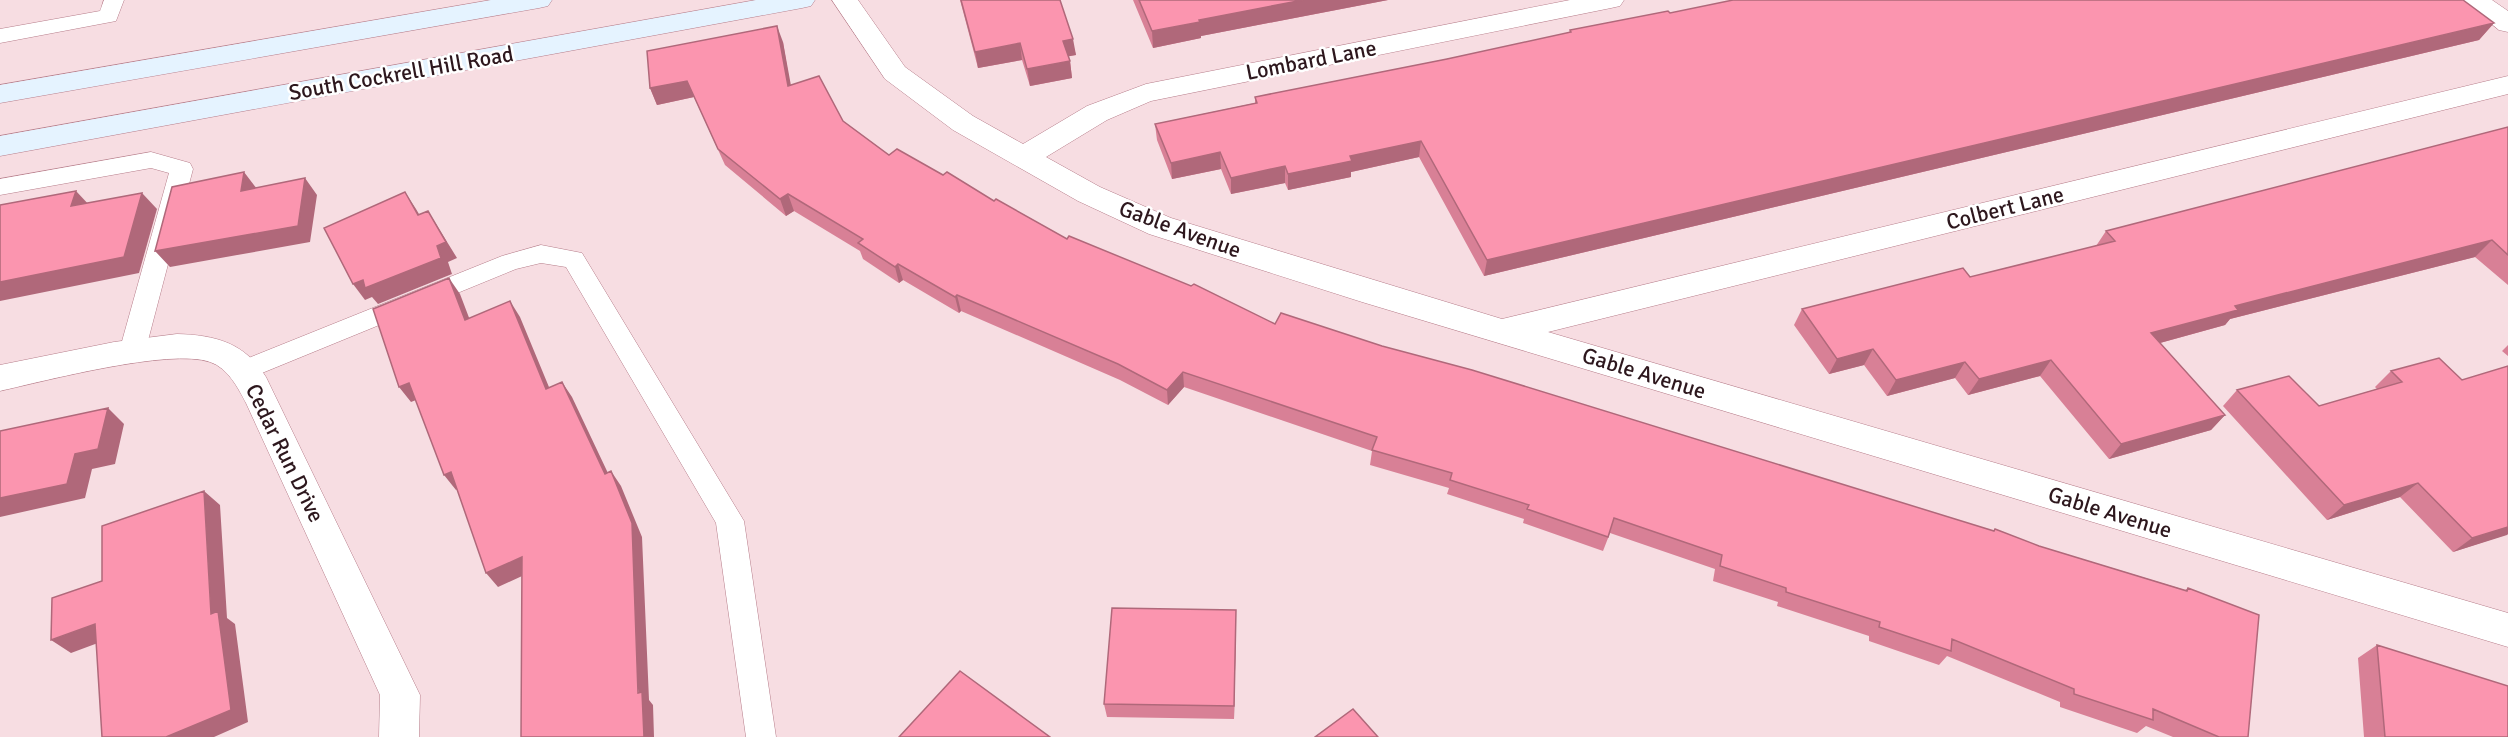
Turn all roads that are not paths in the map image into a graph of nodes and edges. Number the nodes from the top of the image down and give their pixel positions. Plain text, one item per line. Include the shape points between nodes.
1 (114, 0) edge
2 (540, 0) edge
3 (802, 0) edge
4 (845, 0) edge
5 (1611, 0) edge
6 (2475, 0) edge
7 (2508, 24) edge
8 (0, 36) edge
9 (2508, 85) edge
10 (0, 94) edge
11 (0, 146) edge
12 (1024, 157) junction
13 (0, 187) edge
14 (1502, 331) junction
15 (132, 352) junction
16 (245, 370) junction
17 (0, 378) edge
18 (2508, 630) edge
19 (399, 737) edge
20 (760, 737) edge

1 - 8 lane via 109,16
2 - 10 main road
3 - 11 main road, South Cockrell Hill Road
4 - 12 street, Gable Avenue via 895,73 963,123
5 - 12 street, Lombard Lane via 1146,93 1101,109
6 - 7 street
9 - 14 street, Colbert Lane
12 - 14 street, Gable Avenue via 1089,194 1160,226
13 - 15 lane via 151,160 182,169
14 - 18 street, Gable Avenue
15 - 16 street, Cedar Run Drive via 203,349 221,352
15 - 17 street, Cedar Run Drive
16 - 19 street, Cedar Run Drive via 400,694
16 - 20 lane via 510,262 541,254 574,259 730,521

